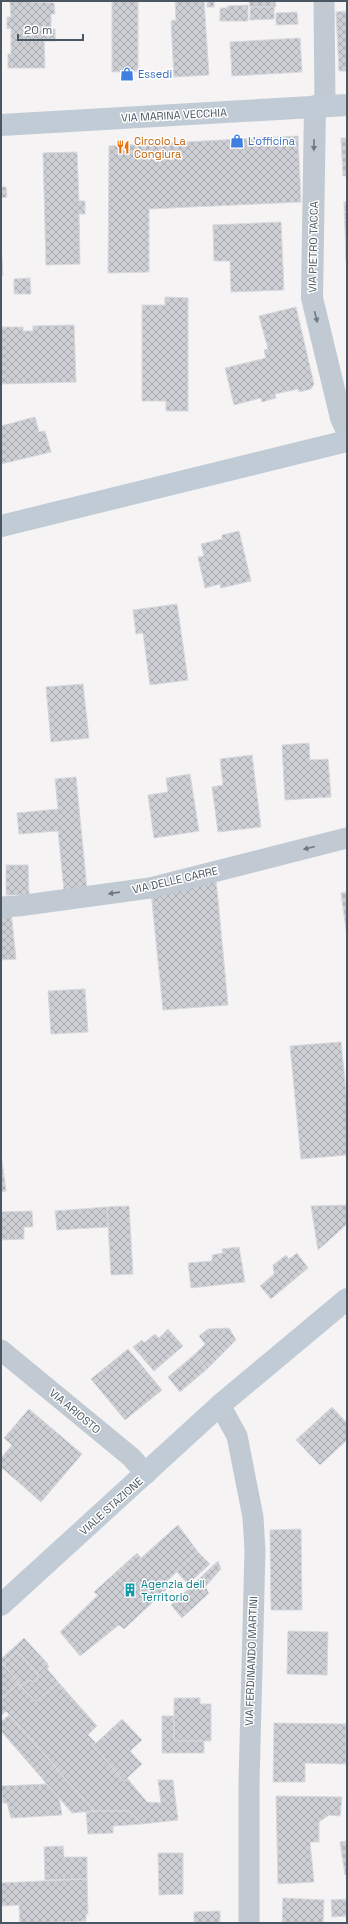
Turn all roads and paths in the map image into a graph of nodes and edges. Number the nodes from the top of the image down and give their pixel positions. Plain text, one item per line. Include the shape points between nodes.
1 (324, 1) edge
2 (347, 104) edge
3 (320, 106) junction
4 (1, 124) edge
5 (347, 431) edge
6 (347, 441) edge
7 (1, 526) edge
8 (347, 838) edge
9 (1, 907) edge
10 (347, 1299) edge
11 (1, 1350) edge
12 (220, 1405) junction
13 (146, 1474) junction
14 (1, 1605) edge
15 (249, 1923) edge

1 - 3 street
2 - 3 main road, VIA MARINA VECCHIA
3 - 4 main road, VIA MARINA VECCHIA
3 -> 5 street, VIA PIETRO TACCA via 312,298 341,418
6 - 7 main road
8 -> 9 street, VIA DELLE CARRE via 150,888
10 - 12 main road, VIALE STAZIONE
11 - 13 street, VIA ARIOSTO via 131,1457
12 - 13 main road, VIALE STAZIONE
12 - 15 street, VIA FERDINANDO MARTINI via 238,1436 254,1530
13 - 14 main road, VIALE STAZIONE

